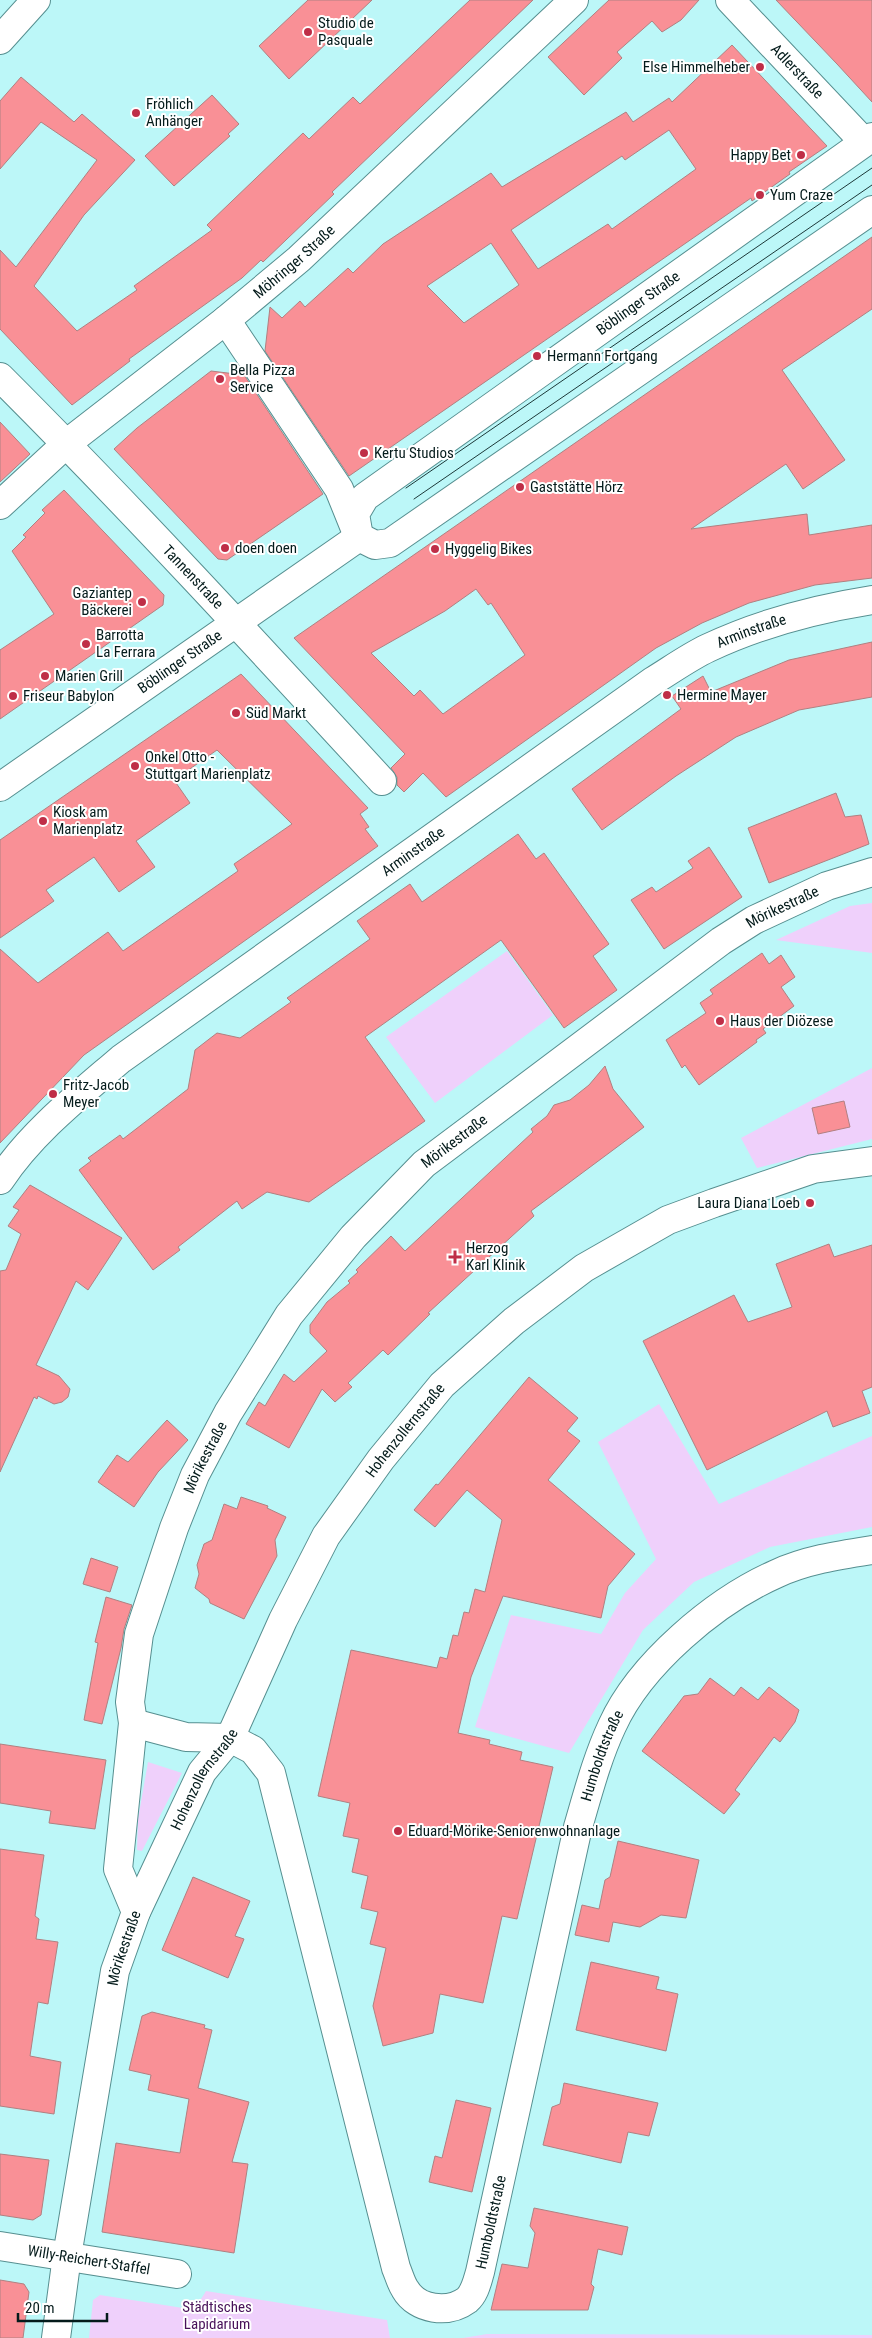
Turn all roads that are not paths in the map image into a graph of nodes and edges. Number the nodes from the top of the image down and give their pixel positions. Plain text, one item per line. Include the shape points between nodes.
1 (36, 0) edge
2 (574, 0) edge
3 (730, 0) edge
4 (0, 40) edge
5 (868, 140) edge
6 (872, 210) edge
7 (226, 320) junction
8 (0, 377) edge
9 (66, 444) junction
10 (0, 505) edge
11 (359, 537) junction
12 (872, 600) edge
13 (237, 623) junction
14 (382, 781) dead end
15 (0, 786) edge
16 (872, 872) edge
17 (872, 1160) edge
18 (0, 1180) edge
19 (872, 1550) edge
20 (133, 1723) junction
21 (230, 1738) junction
22 (136, 1912) junction
23 (0, 2246) edge
24 (67, 2256) junction
25 (177, 2274) dead end
26 (56, 2338) edge

1 - 4 street
2 - 7 street, Möhringer Straße via 299,259
3 - 5 street, Adlerstraße
5 - 11 street, Böblinger Straße via 365,497 355,514
6 - 11 street via 390,543 375,545
7 - 9 street, Möhringer Straße
7 - 11 street via 339,489
8 - 9 street, Tannenstraße
9 - 10 street, Möhringer Straße
9 - 13 street, Tannenstraße
11 - 13 street, Böblinger Straße
12 - 18 street, Arminstraße via 818,609 763,624 706,648 653,681 120,1059 60,1110
13 - 14 street, Tannenstraße
13 - 15 street, Böblinger Straße
16 - 20 street, Mörikestraße via 827,886 754,920 721,941 424,1164 353,1237 289,1315 195,1475 139,1634 130,1702
17 - 21 street, Hohenzollernstraße via 813,1169 668,1220 584,1268 514,1321 442,1385 381,1459 326,1536 283,1620
19 - 21 street, Humboldtstraße via 828,1557 777,1573 727,1601 672,1646 641,1679 612,1724 578,1827 480,2272 467,2299 446,2308 426,2307 415,2300 405,2290 396,2268 271,1772 252,1750
20 - 21 street, Humboldtstraße via 186,1737
20 - 22 street, Mörikestraße via 118,1869
21 - 22 street, Hohenzollernstraße via 202,1772
22 - 24 street, Mörikestraße via 116,1971
23 - 24 street, Willy-Reichert-Staffel
24 - 25 street, Willy-Reichert-Staffel
24 - 26 street, Mörikestraße

